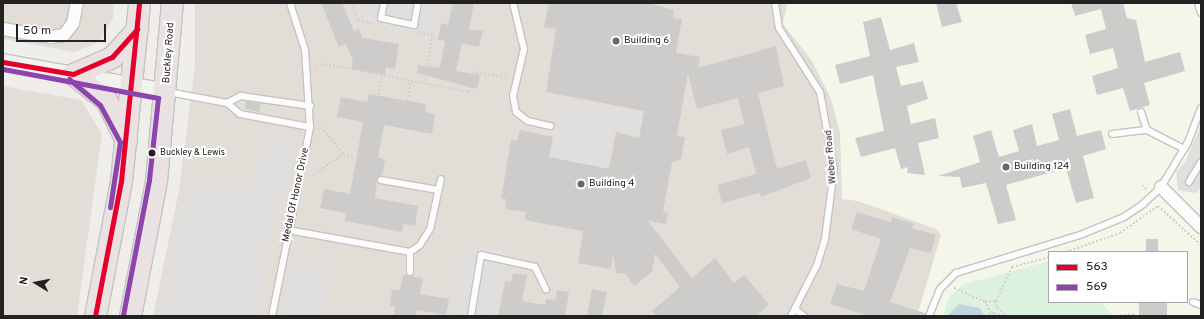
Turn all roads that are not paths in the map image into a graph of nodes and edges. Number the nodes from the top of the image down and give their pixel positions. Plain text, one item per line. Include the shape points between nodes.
1 (77, 3) edge
2 (139, 3) edge
3 (172, 3) edge
4 (290, 3) edge
5 (384, 3) edge
6 (418, 3) edge
7 (513, 3) edge
8 (774, 3) edge
9 (1198, 3) edge
10 (1201, 13) edge
11 (3, 29) edge
12 (137, 29) junction
13 (3, 62) edge
14 (73, 74) junction
15 (133, 86) junction
16 (166, 92) junction
17 (227, 103) junction
18 (310, 106) junction
19 (1201, 108) edge
20 (1141, 112) dead end
21 (550, 126) dead end
22 (310, 127) junction
23 (1147, 130) junction
24 (1112, 134) dead end
25 (127, 141) junction
26 (1184, 149) junction
27 (1201, 162) edge
28 (441, 179) dead end
29 (381, 180) dead end
30 (1189, 182) dead end
31 (1161, 187) junction
32 (438, 190) junction
33 (1201, 227) edge
34 (288, 230) junction
35 (410, 252) junction
36 (410, 272) dead end
37 (546, 290) dead end
38 (1193, 302) dead end
39 (1201, 305) edge
40 (795, 309) junction
41 (95, 316) edge
42 (130, 316) edge
43 (272, 316) edge
44 (471, 316) edge
45 (790, 316) edge
46 (804, 316) edge
47 (928, 316) edge

1 - 11 street via 73,23 64,35 31,34
2 - 12 highway
3 - 16 highway, Buckley Road
4 - 18 lane, Medal Of Honor Drive via 305,50
5 - 6 lane via 381,18 414,25
7 - 21 lane via 524,49 513,96 516,112 528,121
8 - 40 lane, Weber Road via 779,28 820,92 834,169 825,238 817,265
9 - 10 lane
12 - 14 highway via 112,57
12 - 15 highway
13 - 14 main road
14 - 15 main road
14 - 25 highway via 106,100
15 - 16 main road
15 - 25 highway
16 - 17 lane
16 - 42 highway, Buckley Road via 156,181
17 - 18 lane via 241,96
17 - 22 lane via 240,114
18 - 22 lane, Medal Of Honor Drive
19 - 26 lane
20 - 23 lane
22 - 34 lane, Medal Of Honor Drive
23 - 24 lane
23 - 26 lane
25 - 41 highway
26 - 31 lane
27 - 30 lane
28 - 32 lane
29 - 32 lane
31 - 33 street
31 - 47 lane via 1151,197 1115,221 956,273 938,293
32 - 35 lane via 430,229 420,245
34 - 35 lane
34 - 43 lane, Medal Of Honor Drive
35 - 36 lane
37 - 44 lane via 535,267 481,255
38 - 39 lane
40 - 45 lane, Weber Road
40 - 46 lane

